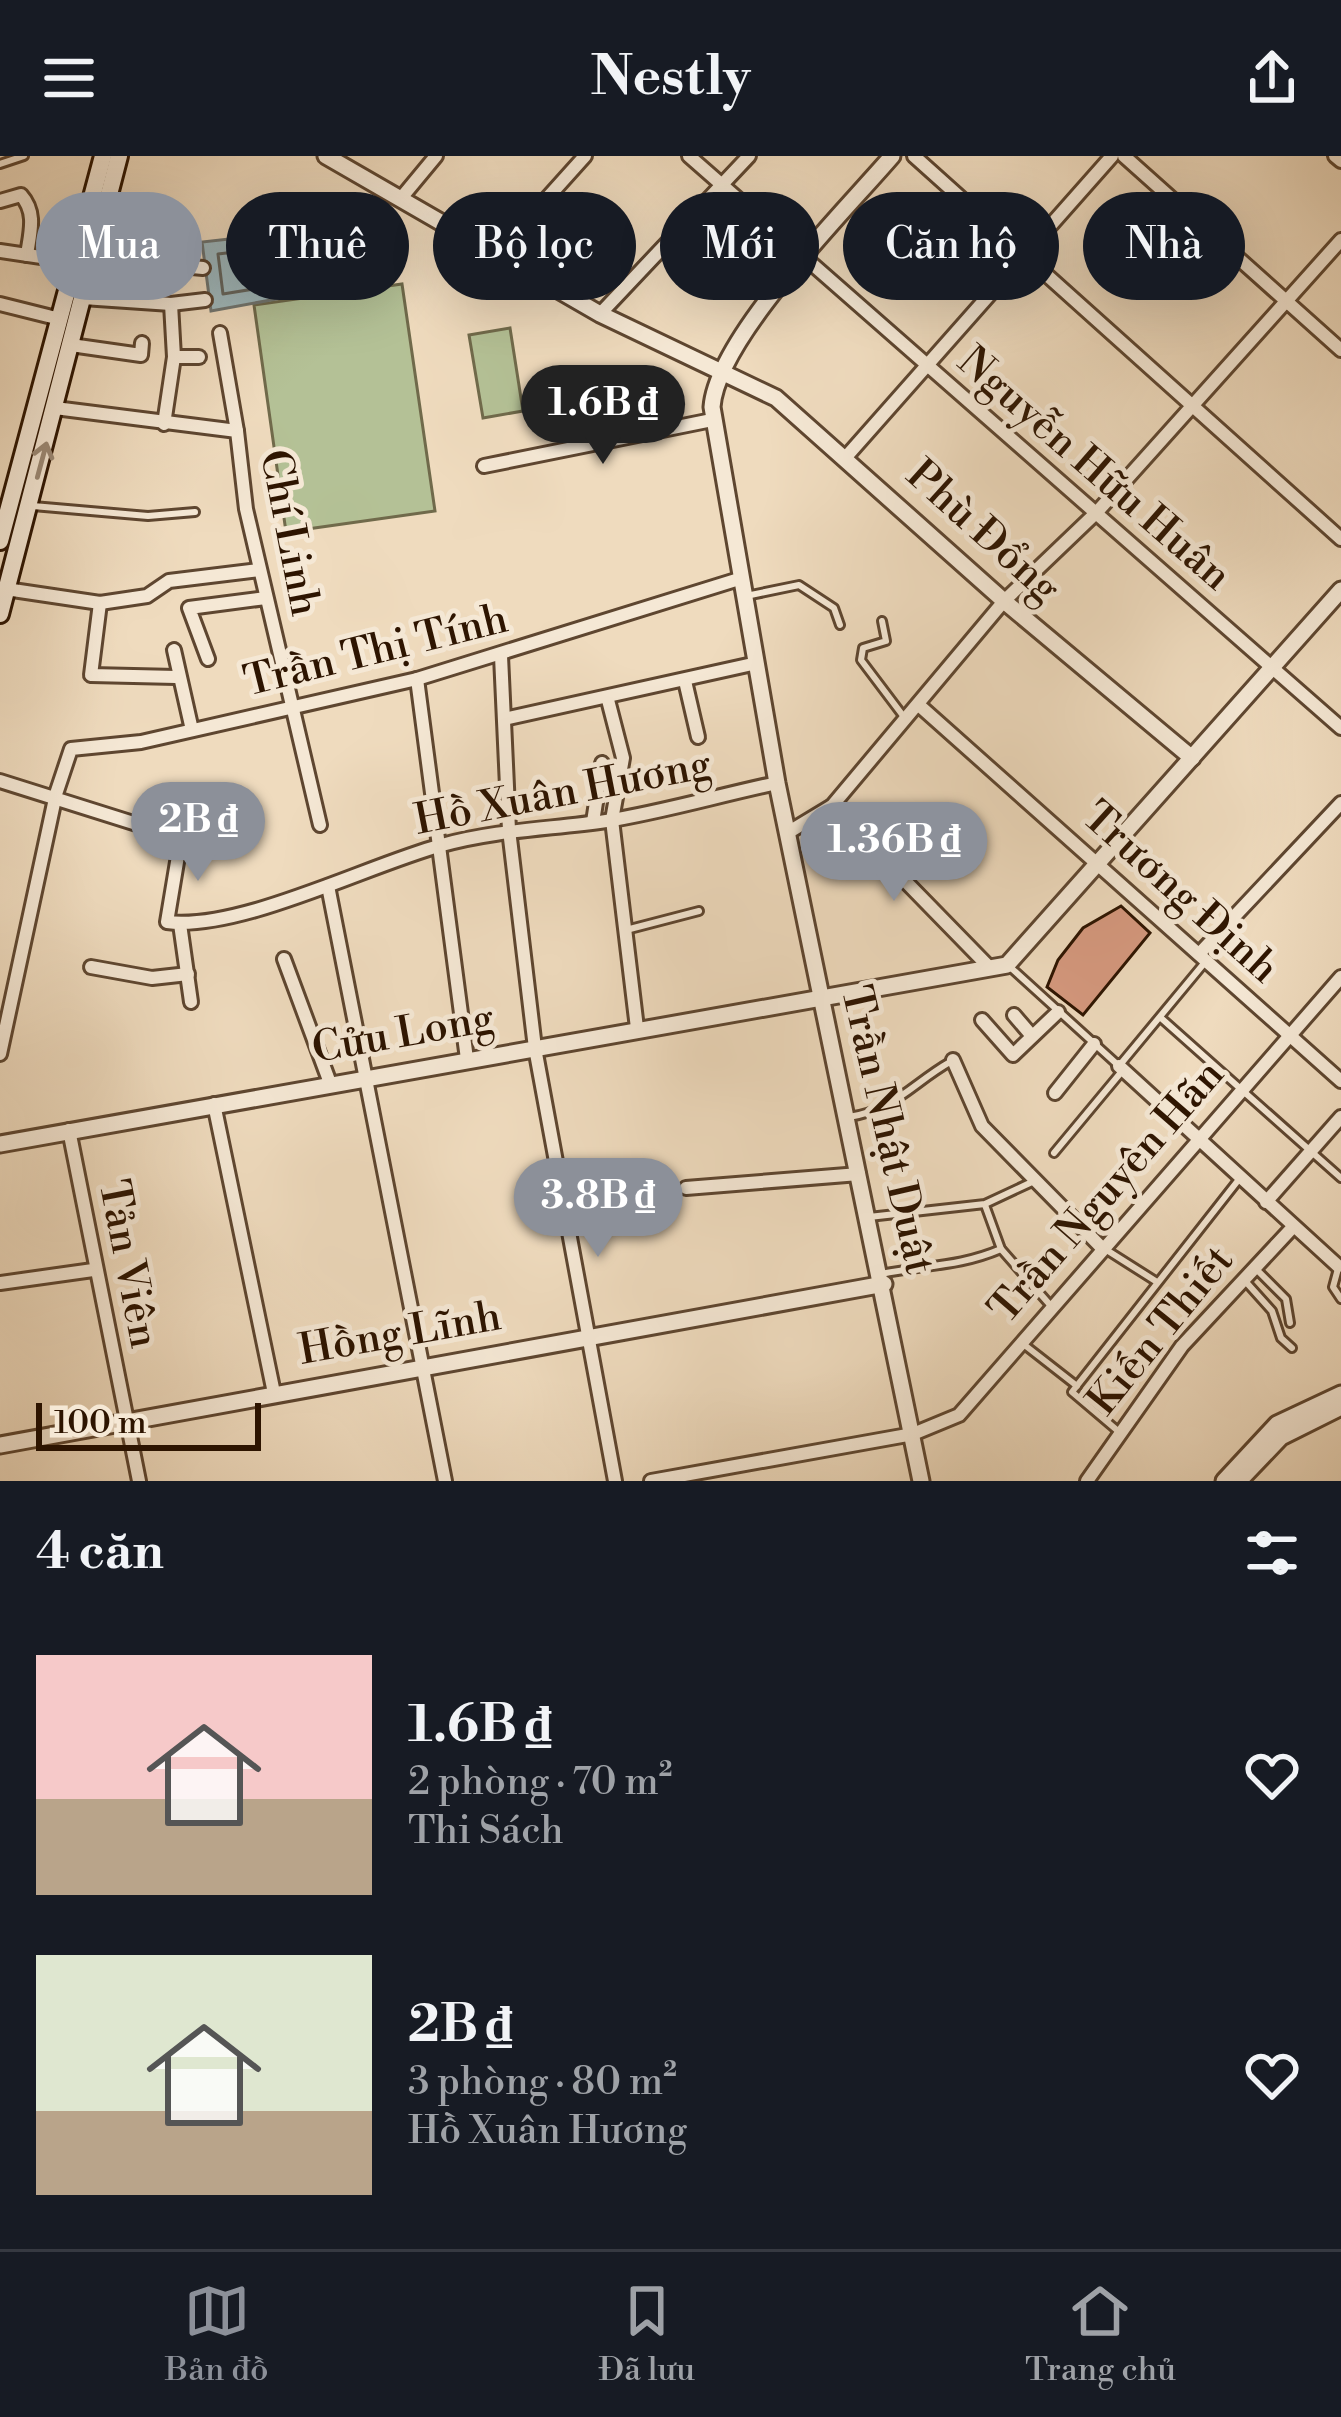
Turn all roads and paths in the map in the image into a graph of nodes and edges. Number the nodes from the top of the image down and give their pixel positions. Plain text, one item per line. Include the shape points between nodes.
1 (24, 156) edge
2 (103, 156) edge
3 (119, 156) edge
4 (326, 156) edge
5 (436, 156) edge
6 (586, 156) edge
7 (689, 156) edge
8 (749, 156) edge
9 (892, 156) edge
10 (914, 156) edge
11 (1112, 156) edge
12 (1124, 156) edge
13 (348, 161) edge
14 (0, 164) edge
15 (722, 185) junction
16 (96, 192) edge
17 (107, 192) edge
18 (394, 192) edge
19 (406, 192) edge
20 (553, 192) edge
21 (730, 192) edge
22 (954, 192) edge
23 (0, 201) edge
24 (1059, 216) edge
25 (1341, 240) edge
26 (819, 242) edge
27 (0, 251) edge
28 (27, 255) junction
29 (36, 256) edge
30 (819, 273) edge
31 (1059, 286) edge
32 (68, 300) edge
33 (82, 300) edge
34 (112, 300) edge
35 (205, 300) dead end
36 (576, 300) edge
37 (773, 300) edge
38 (985, 300) edge
39 (1286, 301) junction
40 (0, 304) edge
41 (171, 304) junction
42 (600, 314) junction
43 (60, 319) junction
44 (220, 333) dead end
45 (142, 343) dead end
46 (71, 345) junction
47 (1341, 350) edge
48 (174, 357) junction
49 (199, 357) dead end
50 (926, 367) junction
51 (720, 370) junction
52 (1192, 406) junction
53 (55, 408) junction
54 (712, 420) junction
55 (164, 424) junction
56 (237, 430) junction
57 (846, 457) junction
58 (484, 466) dead end
59 (30, 506) junction
60 (195, 512) dead end
61 (1096, 512) junction
62 (1341, 539) edge
63 (0, 541) edge
64 (260, 570) junction
65 (739, 579) junction
66 (6, 590) junction
67 (1341, 590) edge
68 (742, 596) junction
69 (266, 598) junction
70 (1004, 602) junction
71 (100, 603) junction
72 (0, 614) edge
73 (883, 621) dead end
74 (840, 625) dead end
75 (174, 650) dead end
76 (501, 656) junction
77 (208, 659) dead end
78 (757, 663) junction
79 (1272, 668) junction
80 (176, 677) junction
81 (417, 679) junction
82 (685, 681) junction
83 (608, 700) junction
84 (921, 706) junction
85 (290, 708) junction
86 (504, 719) junction
87 (908, 722) junction
88 (1341, 728) edge
89 (192, 730) junction
90 (698, 737) dead end
91 (1192, 758) junction
92 (602, 763) dead end
93 (0, 781) edge
94 (777, 783) junction
95 (56, 794) junction
96 (1341, 803) edge
97 (832, 806) junction
98 (612, 820) junction
99 (593, 822) junction
100 (320, 825) dead end
101 (509, 830) junction
102 (789, 832) junction
103 (181, 838) junction
104 (239, 839) dead end
105 (438, 846) junction
106 (1100, 867) junction
107 (328, 886) junction
108 (698, 911) dead end
109 (180, 924) junction
110 (622, 931) junction
111 (284, 958) dead end
112 (1203, 958) junction
113 (91, 967) dead end
114 (999, 967) junction
115 (188, 974) junction
116 (1341, 977) edge
117 (820, 999) junction
118 (191, 1002) dead end
119 (1058, 1012) junction
120 (1015, 1015) dead end
121 (1160, 1018) junction
122 (982, 1020) dead end
123 (637, 1028) junction
124 (1289, 1035) junction
125 (1032, 1036) junction
126 (1094, 1044) junction
127 (535, 1048) junction
128 (0, 1054) edge
129 (467, 1059) junction
130 (953, 1060) joint
131 (1121, 1068) junction
132 (1339, 1075) edge
133 (368, 1076) junction
134 (329, 1083) junction
135 (1242, 1089) junction
136 (1055, 1093) dead end
137 (214, 1104) junction
138 (1341, 1117) edge
139 (847, 1118) junction
140 (69, 1130) junction
141 (1198, 1139) junction
142 (0, 1144) edge
143 (1310, 1152) junction
144 (1054, 1153) dead end
145 (859, 1174) junction
146 (1240, 1178) junction
147 (1341, 1178) edge
148 (1032, 1181) junction
149 (686, 1188) dead end
150 (1265, 1202) junction
151 (985, 1204) junction
152 (869, 1217) junction
153 (1292, 1226) junction
154 (1102, 1247) junction
155 (1001, 1249) junction
156 (1340, 1264) edge
157 (1254, 1268) junction
158 (93, 1270) junction
159 (883, 1279) junction
160 (1244, 1279) junction
161 (1157, 1282) junction
162 (0, 1283) edge
163 (1341, 1300) edge
164 (1051, 1306) junction
165 (1290, 1322) dead end
166 (588, 1336) junction
167 (1019, 1341) junction
168 (1292, 1348) dead end
169 (424, 1366) junction
170 (1077, 1385) junction
171 (274, 1393) junction
172 (1341, 1394) edge
173 (1341, 1408) edge
174 (125, 1419) junction
175 (1120, 1432) junction
176 (913, 1434) junction
177 (0, 1445) edge
178 (139, 1481) edge
179 (445, 1481) edge
180 (615, 1481) edge
181 (651, 1481) edge
182 (921, 1481) edge
183 (1087, 1481) edge
184 (1224, 1481) edge
185 (1239, 1481) edge

1 - 14 lane
2 - 16 main road
3 - 17 main road
4 - 13 street, Phù Đổng
5 - 19 street
6 - 20 street
7 - 15 street, Nguyễn Hữu Huân
8 - 15 street
9 - 26 street
10 - 22 street
11 - 24 street
12 - 39 street
13 - 18 street, Phù Đổng
15 - 21 street, Nguyễn Hữu Huân
15 - 42 street
23 - 28 street via 21,195 27,202
25 - 39 street
27 - 28 street
28 - 29 street
30 - 50 street, Nguyễn Hữu Huân
31 - 52 street
32 - 43 main road
33 - 46 main road
34 - 41 street
35 - 41 street
36 - 42 street, Phù Đổng
37 - 51 street
38 - 50 street
39 - 47 street
39 - 52 street
40 - 43 street
41 - 48 street
42 - 51 street, Phù Đổng
43 - 63 main road
44 - 56 street
45 - 46 street via 141,355
46 - 53 main road
48 - 49 street
48 - 55 street
50 - 57 street
50 - 61 street, Nguyễn Hữu Huân
51 - 54 street, Trần Nhật Duật
51 - 57 street, Phù Đổng via 776,398
52 - 61 street
52 - 62 street
53 - 55 street, Chí Linh
59 -> 53 main road
54 - 58 street
54 - 65 street, Trần Nhật Duật
55 - 56 street, Chí Linh
56 - 64 street, Chí Linh
57 - 70 street, Phù Đổng
59 - 60 lane
59 - 66 main road
61 - 70 street
61 - 79 street, Nguyễn Hữu Huân
64 - 69 street, Chí Linh
64 - 71 street via 169,581 147,596
65 - 68 street, Trần Nhật Duật
65 - 76 street, Trần Thị Tính
66 - 71 street
66 - 72 main road
67 - 79 street
68 - 74 lane via 799,585 834,608
68 - 78 street, Trần Nhật Duật
69 - 77 street via 189,608
69 - 85 street, Chí Linh
70 - 84 street
70 - 91 street, Phù Đổng
71 - 80 street via 91,675
73 - 87 lane via 886,640 863,648 861,660
75 - 80 street
76 - 81 street, Trần Thị Tính
76 - 86 street
78 - 82 street
78 - 94 street, Trần Nhật Duật
79 - 88 street, Nguyễn Hữu Huân
79 - 91 street
80 - 89 street
81 - 85 street, Trần Thị Tính
81 - 105 street
82 - 83 street
82 - 90 street
83 - 86 street
83 - 98 street via 623,758
84 - 87 street
84 - 106 street, Trương Định
85 - 89 street, Trần Thị Tính
85 - 100 street, Chí Linh
86 - 101 street
87 - 97 street
89 - 95 street, Trần Thị Tính via 76,747
91 - 106 street
92 - 99 street
93 - 95 street
94 - 98 street, Hồ Xuân Hương
94 - 102 street, Trần Nhật Duật
95 - 103 street
95 - 128 street
96 - 112 street
97 - 102 street
97 - 114 street
98 - 99 street, Hồ Xuân Hương
98 - 110 street
99 - 101 street, Hồ Xuân Hương
101 - 105 street, Hồ Xuân Hương
101 - 127 street
102 - 117 street, Trần Nhật Duật
103 - 104 street
103 - 109 street via 167,922
105 - 107 street, Hồ Xuân Hương
105 - 129 street
106 - 112 street, Trương Định
106 - 114 street
107 - 109 street, Hồ Xuân Hương
107 - 133 street
108 - 110 lane
109 - 115 street
110 - 123 street
111 - 134 street
112 - 121 lane
112 - 124 street, Trương Định
113 - 115 street via 114,976
114 - 117 street, Cửu Long
114 - 119 lane
115 - 118 street
116 - 124 street, Trần Nguyên Hãn
117 - 123 street, Cửu Long
117 - 139 street, Trần Nhật Duật
119 - 125 street
119 - 126 lane
120 - 125 street
121 - 131 lane
121 - 135 lane
122 - 125 street via 1013,1054
123 - 127 street, Cửu Long
124 - 132 street, Trương Định
124 - 135 street, Trần Nguyên Hãn
126 - 131 lane
126 - 136 street
127 - 129 street, Cửu Long
127 - 166 street
129 - 133 street, Cửu Long
130 - 139 lane via 889,1108
130 - 148 street via 982,1126
131 - 141 street
131 - 144 lane
133 - 134 street, Cửu Long
133 - 169 street
134 - 137 street, Cửu Long
135 - 141 street, Trần Nguyên Hãn
135 - 143 lane
137 - 140 street, Cửu Long
137 - 171 street
138 - 143 street
139 - 145 street, Trần Nhật Duật
140 - 142 street, Cửu Long
140 - 158 street, Tản Viên
141 - 146 street
141 - 154 street, Trần Nguyên Hãn
143 - 147 lane
143 - 150 street
145 - 149 street
145 - 152 street, Trần Nhật Duật
146 - 150 street
146 - 161 lane
148 - 151 lane
148 - 154 street
150 - 153 street
151 - 152 lane
151 - 155 lane
152 - 159 street, Trần Nhật Duật
153 - 156 street
153 - 157 street, Kiến Thiết
154 - 161 lane
154 - 164 street, Trần Nguyên Hãn
155 - 159 lane
155 - 164 lane
156 - 163 lane via 1333,1287
157 - 160 street, Kiến Thiết
157 - 165 lane via 1286,1298
158 - 162 street
158 - 174 street, Tản Viên
159 - 166 street, Hồng Lĩnh
159 - 176 street, Trần Nhật Duật
160 - 168 lane
160 - 175 street, Kiến Thiết
161 - 170 lane
164 - 167 street, Trần Nguyên Hãn
166 - 169 street, Hồng Lĩnh
166 - 180 street
167 - 170 lane
167 - 176 street, Trần Nguyên Hãn via 959,1415
169 - 171 street, Hồng Lĩnh
169 - 179 street
170 - 175 lane via 1072,1392
171 - 174 street, Hồng Lĩnh
172 - 184 street via 1277,1424
173 - 185 street via 1281,1437
174 - 177 street, Hồng Lĩnh
174 - 178 street, Tản Viên
175 - 183 street, Kiến Thiết
176 - 181 street, Trần Nguyên Hãn
176 - 182 street, Trần Nhật Duật

